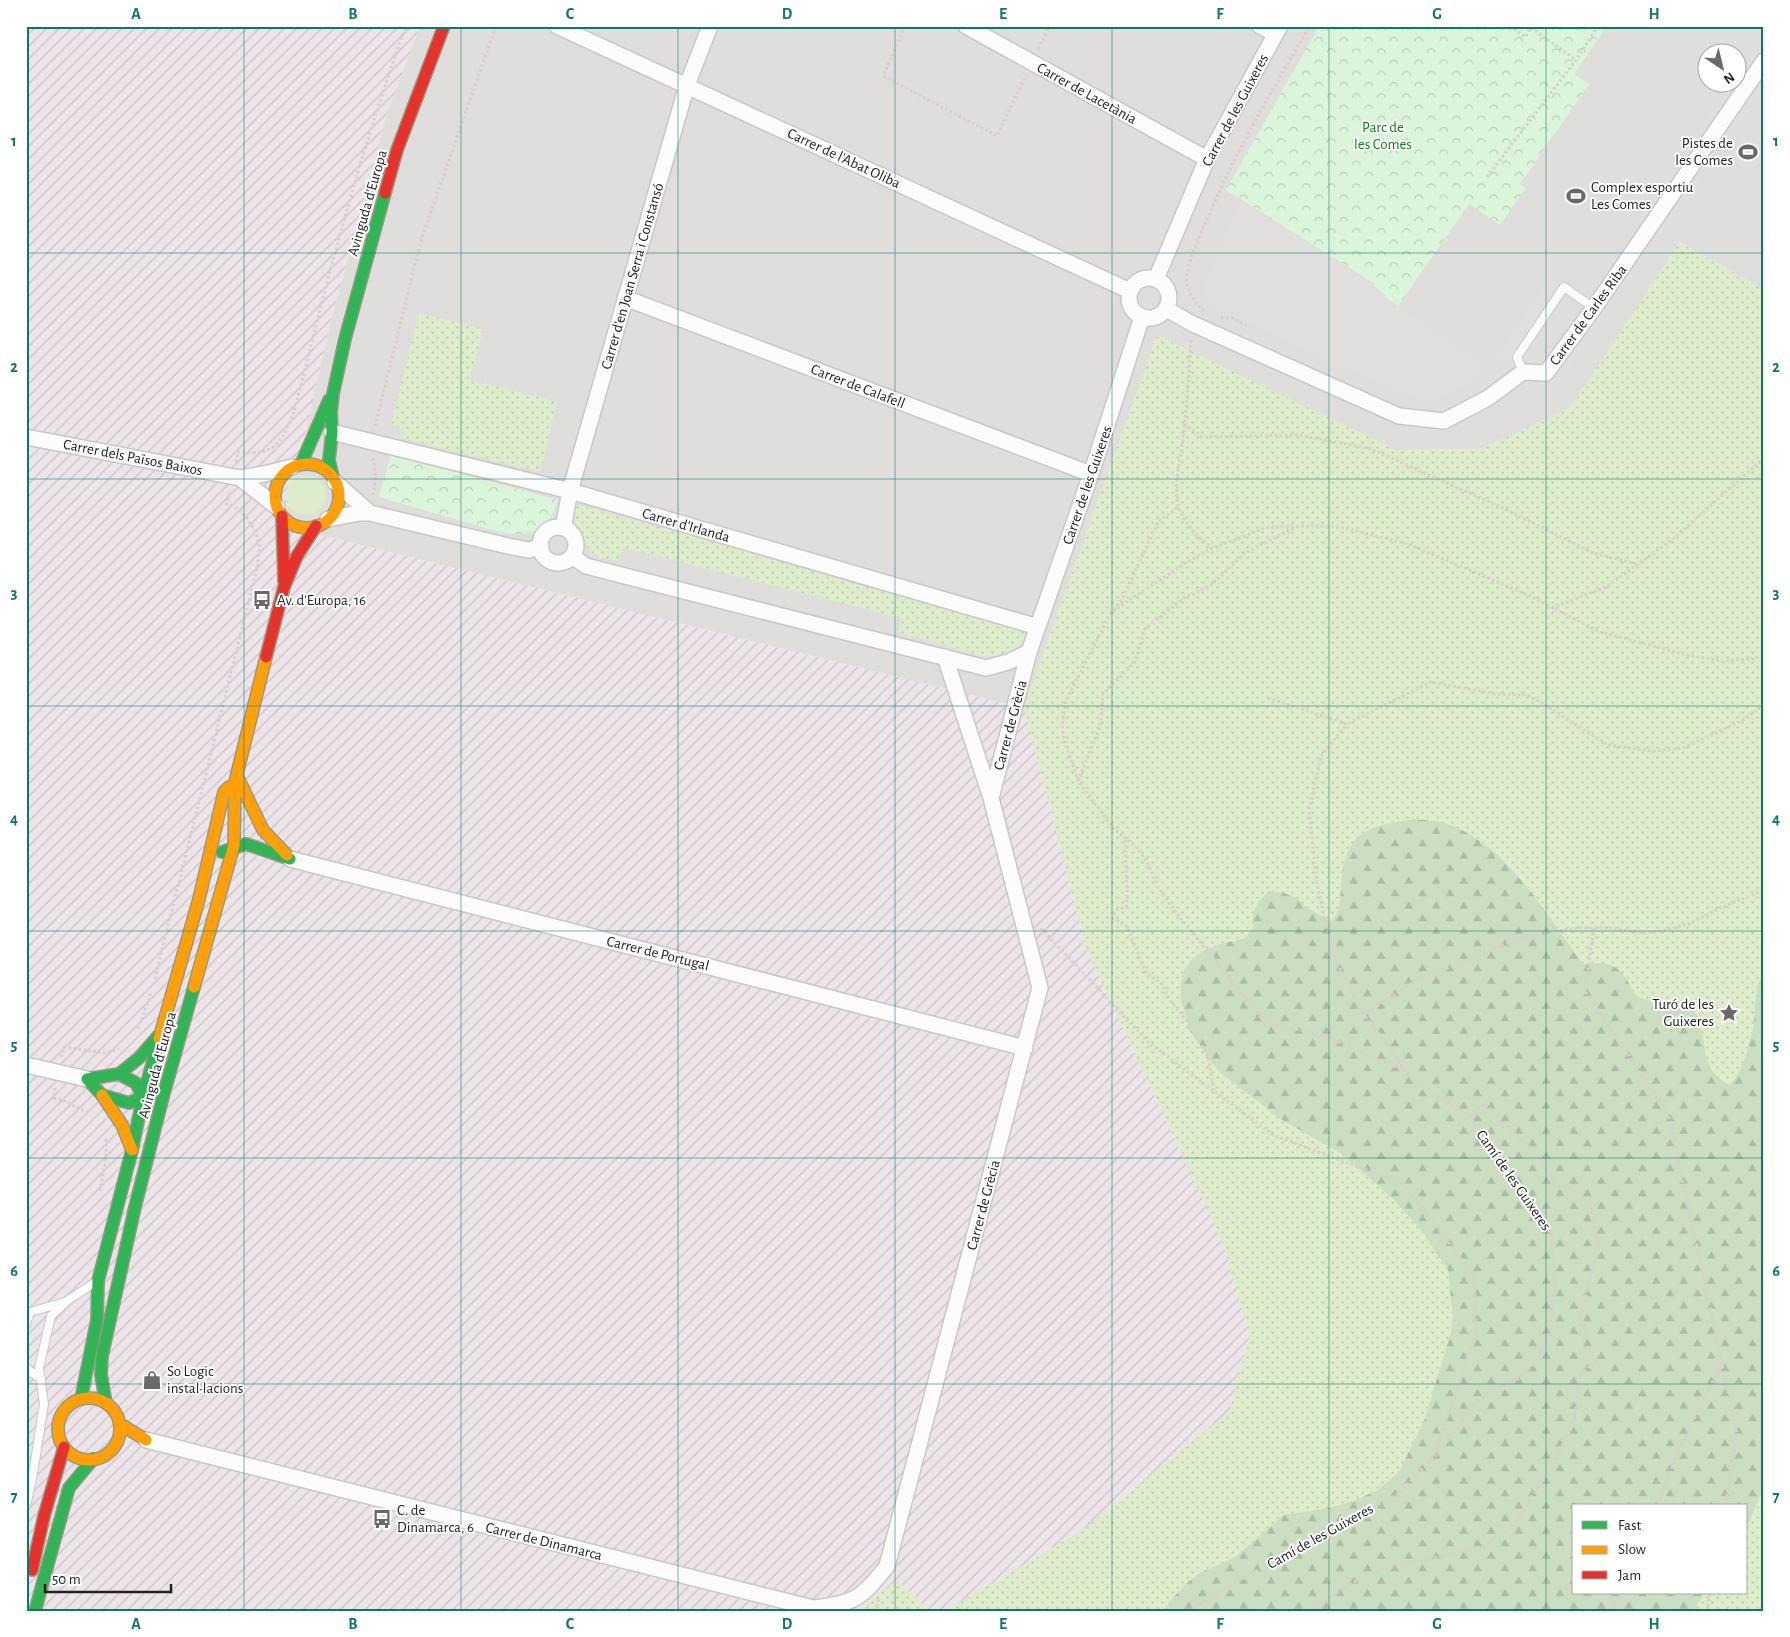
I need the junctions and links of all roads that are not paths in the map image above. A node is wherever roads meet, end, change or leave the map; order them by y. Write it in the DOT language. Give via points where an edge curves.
graph roads {
  1 [pos="444,26"];
  2 [pos="557,26"];
  3 [pos="710,26"];
  4 [pos="966,26"];
  5 [pos="1260,26"];
  6 [pos="1278,30"];
  7 [pos="1764,60"];
  8 [pos="687,85"];
  9 [pos="1207,160"];
  10 [pos="1156,279"];
  11 [pos="1130,291"];
  12 [pos="625,298"];
  13 [pos="1594,308"];
  14 [pos="1166,309"];
  15 [pos="1142,317"];
  16 [pos="1523,372"];
  17 [pos="333,394"];
  18 [pos="332,432"];
  19 [pos="26,437"];
  20 [pos="296,466"];
  21 [pos="1091,474"];
  22 [pos="237,477"];
  23 [pos="334,479"];
  24 [pos="570,491"];
  25 [pos="279,512"];
  26 [pos="370,513"];
  27 [pos="322,523"];
  28 [pos="563,528"];
  29 [pos="540,547"];
  30 [pos="572,556"];
  31 [pos="284,587"];
  32 [pos="1038,628"];
  33 [pos="1029,652"];
  34 [pos="945,658"];
  35 [pos="236,778"];
  36 [pos="991,798"];
  37 [pos="233,849"];
  38 [pos="290,859"];
  39 [pos="186,943"];
  40 [pos="188,1007"];
  41 [pos="161,1032"];
  42 [pos="1025,1048"];
  43 [pos="26,1065"];
  44 [pos="119,1074"];
  45 [pos="87,1079"];
  46 [pos="102,1095"];
  47 [pos="143,1097"];
  48 [pos="132,1150"];
  49 [pos="135,1206"];
  50 [pos="98,1281"];
  51 [pos="66,1301"];
  52 [pos="26,1324"];
  53 [pos="26,1368"];
  54 [pos="41,1379"];
  55 [pos="81,1399"];
  56 [pos="106,1403"];
  57 [pos="120,1424"];
  58 [pos="146,1440"];
  59 [pos="116,1443"];
  60 [pos="64,1447"];
  61 [pos="93,1459"];
  62 [pos="26,1506"];
  63 [pos="30,1579"];
  64 [pos="856,1598"];
  65 [pos="35,1611"];
  1 -- 17 [label="street, Avinguda d'Europa" via="397,150"];
  2 -- 8 [label="street, Carrer de l'Abat Oliba"];
  3 -- 8 [label="street, Carrer d'en Joan Serra i Constansó"];
  4 -- 9 [label="street, Carrer de Lacetània"];
  5 -- 6 [label="street"];
  6 -- 9 [label="street, Carrer de les Guixeres"];
  7 -- 13 [label="street, Carrer de Carles Riba"];
  8 -- 11 [label="street, Carrer de l'Abat Oliba"];
  8 -- 12 [label="street, Carrer d'en Joan Serra i Constansó"];
  9 -- 10 [label="street, Carrer de les Guixeres"];
  10 -- 11 [label="street" via="1142,279"];
  10 -- 14 [label="street" via="1168,290"];
  11 -- 15 [label="street" via="1130,306"];
  12 -- 21 [label="street, Carrer de Calafell"];
  12 -- 24 [label="street, Carrer d'en Joan Serra i Constansó"];
  13 -- 16 [label="street, Carrer de Carles Riba" via="1546,373"];
  13 -- 16 [label="lane" via="1564,288 1517,357"];
  14 -- 15 [label="street" via="1154,318"];
  14 -- 16 [label="street" via="1399,416 1444,420 1488,398"];
  15 -- 21 [label="street, Carrer de les Guixeres"];
  17 -- 18 [label="street, Avinguda d'Europa"];
  17 -- 20 [label="street, Avinguda d'Europa"];
  18 -- 23 [label="street, Avinguda d'Europa" via="329,460"];
  18 -- 24 [label="street, Carrer d'Irlanda"];
  19 -- 22 [label="street, Carrer dels Països Baixos"];
  20 -- 22 [label="street, Carrer dels Països Baixos"];
  20 -- 23 [label="street" via="319,466"];
  20 -- 25 [label="street" via="283,474 277,484 275,496"];
  21 -- 32 [label="street, Carrer de les Guixeres"];
  22 -- 25 [label="street, Carrer dels Països Baixos"];
  23 -- 26 [label="street"];
  23 -- 27 [label="street" via="338,502 334,512"];
  24 -- 28 [label="street, Carrer d'en Joan Serra i Constansó"];
  24 -- 32 [label="street, Carrer d'Irlanda"];
  25 -- 27 [label="street" via="298,526 307,528"];
  25 -- 31 [label="street, Avinguda d'Europa"];
  26 -- 27 [label="street"];
  26 -- 29 [label="street" via="508,546 529,550"];
  27 -- 31 [label="street, Avinguda d'Europa" via="297,556"];
  28 -- 29 [label="street" via="548,530"];
  28 -- 30 [label="street" via="575,539 576,549"];
  29 -- 30 [label="street" via="546,558 556,562 564,562"];
  30 -- 34 [label="street" via="586,566"];
  31 -- 35 [label="street, Avinguda d'Europa"];
  32 -- 33 [label="street, Carrer de les Guixeres"];
  33 -- 34 [label="street" via="986,668"];
  33 -- 36 [label="street, Carrer de Grècia"];
  34 -- 36 [label="street, Carrer de Grècia"];
  35 -- 37 [label="street, Avinguda d'Europa"];
  35 -- 38 [label="street" via="263,830"];
  35 -- 39 [label="street, Avinguda d'Europa" via="224,792"];
  36 -- 42 [label="street, Carrer de Grècia" via="1040,988"];
  37 -- 38 [label="street" via="246,844"];
  37 -- 39 [label="street" via="222,852 201,923"];
  37 -- 40 [label="street, Avinguda d'Europa"];
  38 -- 42 [label="street, Carrer de Portugal"];
  39 -- 41 [label="street, Avinguda d'Europa"];
  40 -- 47 [label="street" via="174,1022 155,1091"];
  40 -- 49 [label="street, Avinguda d'Europa"];
  41 -- 44 [label="street" via="139,1058"];
  41 -- 47 [label="street, Avinguda d'Europa"];
  42 -- 64 [label="street, Carrer de Grècia" via="887,1566 871,1587"];
  43 -- 45 [label="street"];
  44 -- 45 [label="street"];
  44 -- 47 [label="street" via="136,1083"];
  45 -- 46 [label="street"];
  46 -- 47 [label="street" via="129,1103"];
  46 -- 48 [label="street" via="122,1125"];
  47 -- 48 [label="street, Avinguda d'Europa"];
  47 -- 49 [label="street" via="150,1111 128,1197"];
  48 -- 50 [label="street, Avinguda d'Europa"];
  49 -- 56 [label="street, Avinguda d'Europa" via="102,1356 101,1375"];
  50 -- 51 [label="lane"];
  50 -- 55 [label="street, Avinguda d'Europa" via="93,1342"];
  51 -- 52 [label="lane" via="30,1312"];
  51 -- 54 [label="lane" via="51,1316 39,1368"];
  53 -- 54 [label="lane"];
  54 -- 62 [label="lane" via="44,1404"];
  55 -- 56 [label="street"];
  55 -- 60 [label="street" via="68,1406 60,1419 59,1433"];
  56 -- 57 [label="street"];
  57 -- 58 [label="street"];
  57 -- 59 [label="street"];
  58 -- 59 [label="street"];
  58 -- 64 [label="street, Carrer de Dinamarca" via="813,1608 839,1605"];
  59 -- 61 [label="street" via="106,1454"];
  60 -- 61 [label="street" via="77,1457"];
  60 -- 63 [label="street"];
  61 -- 65 [label="street" via="69,1488"];
}
